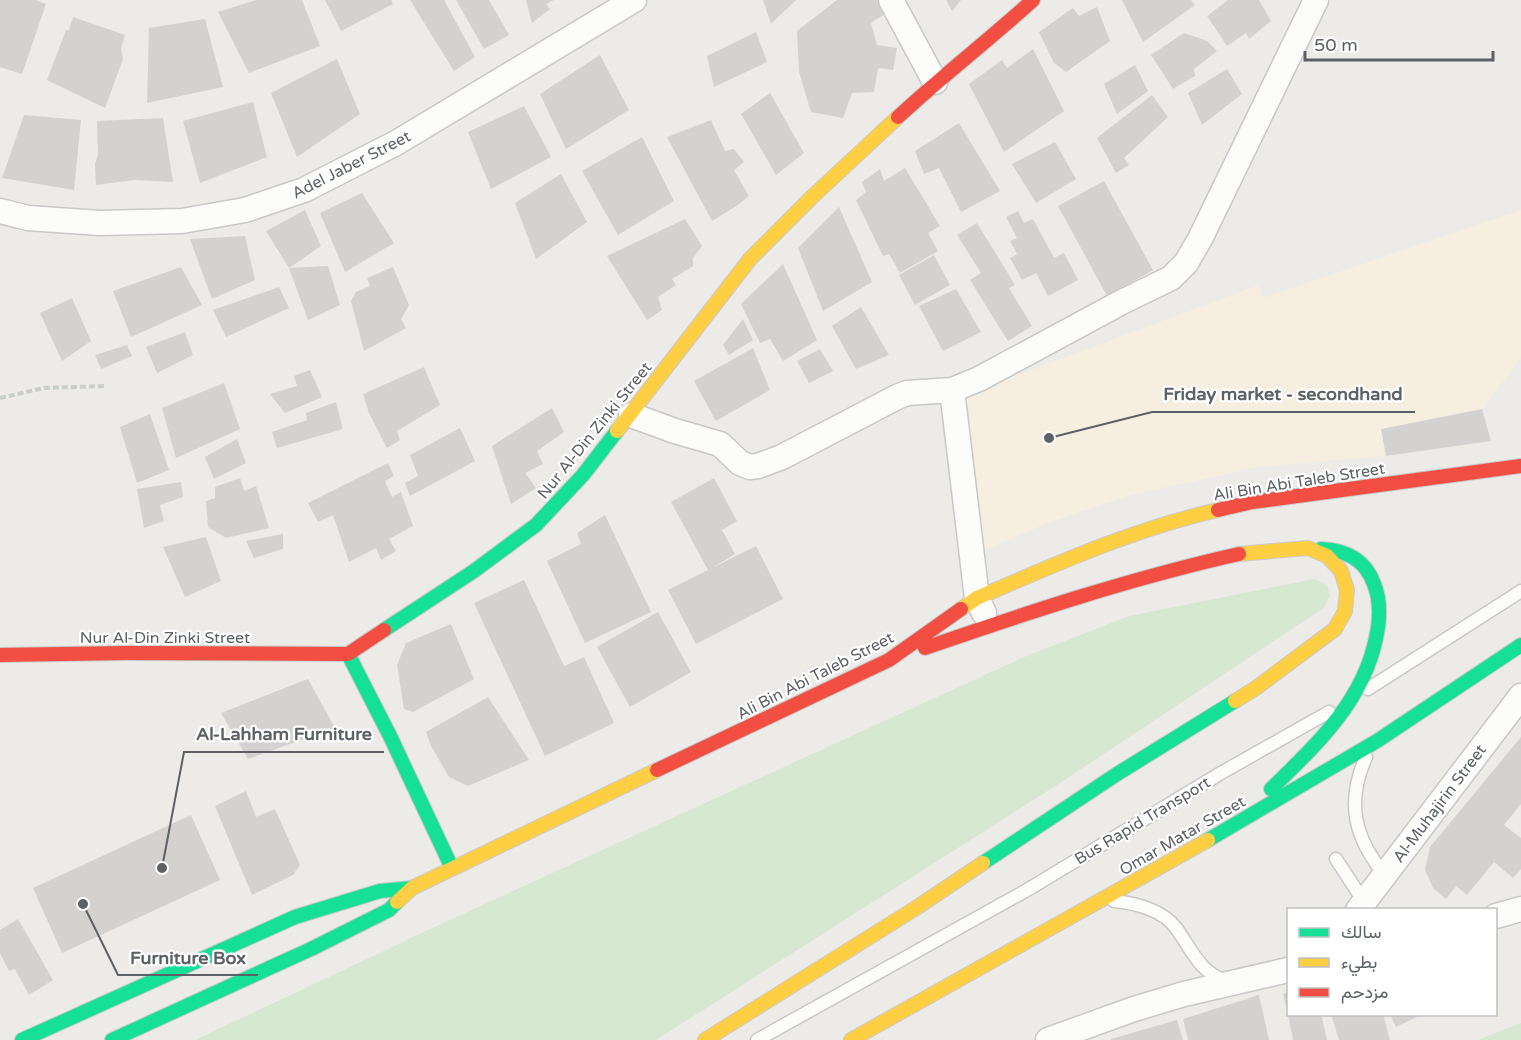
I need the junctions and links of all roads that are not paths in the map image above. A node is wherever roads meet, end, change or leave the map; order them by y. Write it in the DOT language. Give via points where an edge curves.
graph roads {
  1 [pos="634,0"];
  2 [pos="891,0"];
  3 [pos="1033,0"];
  4 [pos="1316,0"];
  5 [pos="935,82"];
  6 [pos="0,211"];
  7 [pos="952,390"];
  8 [pos="631,415"];
  9 [pos="1521,466"];
  10 [pos="1308,548"];
  11 [pos="1521,591"];
  12 [pos="978,598"];
  13 [pos="989,626"];
  14 [pos="1521,645"];
  15 [pos="348,654"];
  16 [pos="0,655"];
  17 [pos="889,660"];
  18 [pos="1521,696"];
  19 [pos="1352,699"];
  20 [pos="1377,741"];
  21 [pos="1231,827"];
  22 [pos="1336,860"];
  23 [pos="452,868"];
  24 [pos="1384,874"];
  25 [pos="412,888"];
  26 [pos="1098,902"];
  27 [pos="1361,906"];
  28 [pos="1521,909"];
  29 [pos="1497,916"];
  30 [pos="1287,970"];
  31 [pos="1234,983"];
  32 [pos="22,1040"];
  33 [pos="112,1040"];
  34 [pos="705,1040"];
  35 [pos="757,1040"];
  36 [pos="851,1040"];
  37 [pos="1048,1040"];
  1 -- 6 [label="street, Adel Jaber Street" via="396,143 294,193 244,210 182,222 90,222 28,218"];
  2 -- 5 [label="street"];
  3 -- 5 [label="main road, Nur Al-Din Zinki Street"];
  4 -- 7 [label="street" via="1186,263 1171,278"];
  5 -- 8 [label="main road, Nur Al-Din Zinki Street" via="750,259"];
  7 -- 8 [label="street" via="907,393 758,466 740,463 720,444"];
  7 -- 12 [label="street"];
  8 -- 15 [label="main road, Nur Al-Din Zinki Street" via="583,476 536,525"];
  9 -- 12 [label="main road, Ali Bin Abi Taleb Street" via="1251,502 1190,516 1101,544"];
  10 -- 13 [label="main road" via="1239,554 1176,568"];
  10 -- 19 [label="main road" via="1358,558 1378,591 1378,626 1371,657"];
  10 -- 34 [label="main road" via="1326,556 1341,571 1347,590 1345,611 1335,629 1256,688"];
  11 -- 19 [label="lane, Bus Rapid Transport"];
  12 -- 13 [label="street"];
  12 -- 17 [label="main road, Ali Bin Abi Taleb Street"];
  13 -- 17 [label="main road"];
  14 -- 20 [label="main road, Omar Matar Street"];
  15 -- 16 [label="main road, Nur Al-Din Zinki Street"];
  15 -- 23 [label="main road"];
  17 -- 23 [label="main road, Ali Bin Abi Taleb Street"];
  18 -- 24 [label="street, Al-Muhajirin Street"];
  19 -- 21 [label="main road" via="1307,753"];
  19 -- 35 [label="lane, Bus Rapid Transport" via="1027,890"];
  20 -- 21 [label="main road, Omar Matar Street"];
  20 -- 24 [label="lane" via="1359,772 1354,806 1362,842"];
  21 -- 26 [label="main road, Omar Matar Street"];
  22 -- 27 [label="lane"];
  23 -- 25 [label="main road, Ali Bin Abi Taleb Street"];
  24 -- 27 [label="street, Al-Muhajirin Street"];
  25 -- 32 [label="main road, Ali Bin Abi Taleb Street" via="380,891 295,917"];
  25 -- 33 [label="main road, Ali Bin Abi Taleb Street" via="389,910"];
  26 -- 31 [label="lane" via="1132,903 1165,918 1175,926 1203,968"];
  26 -- 36 [label="main road, Omar Matar Street"];
  28 -- 29 [label="street"];
  30 -- 31 [label="street"];
  31 -- 37 [label="street" via="1134,1009"];
}
